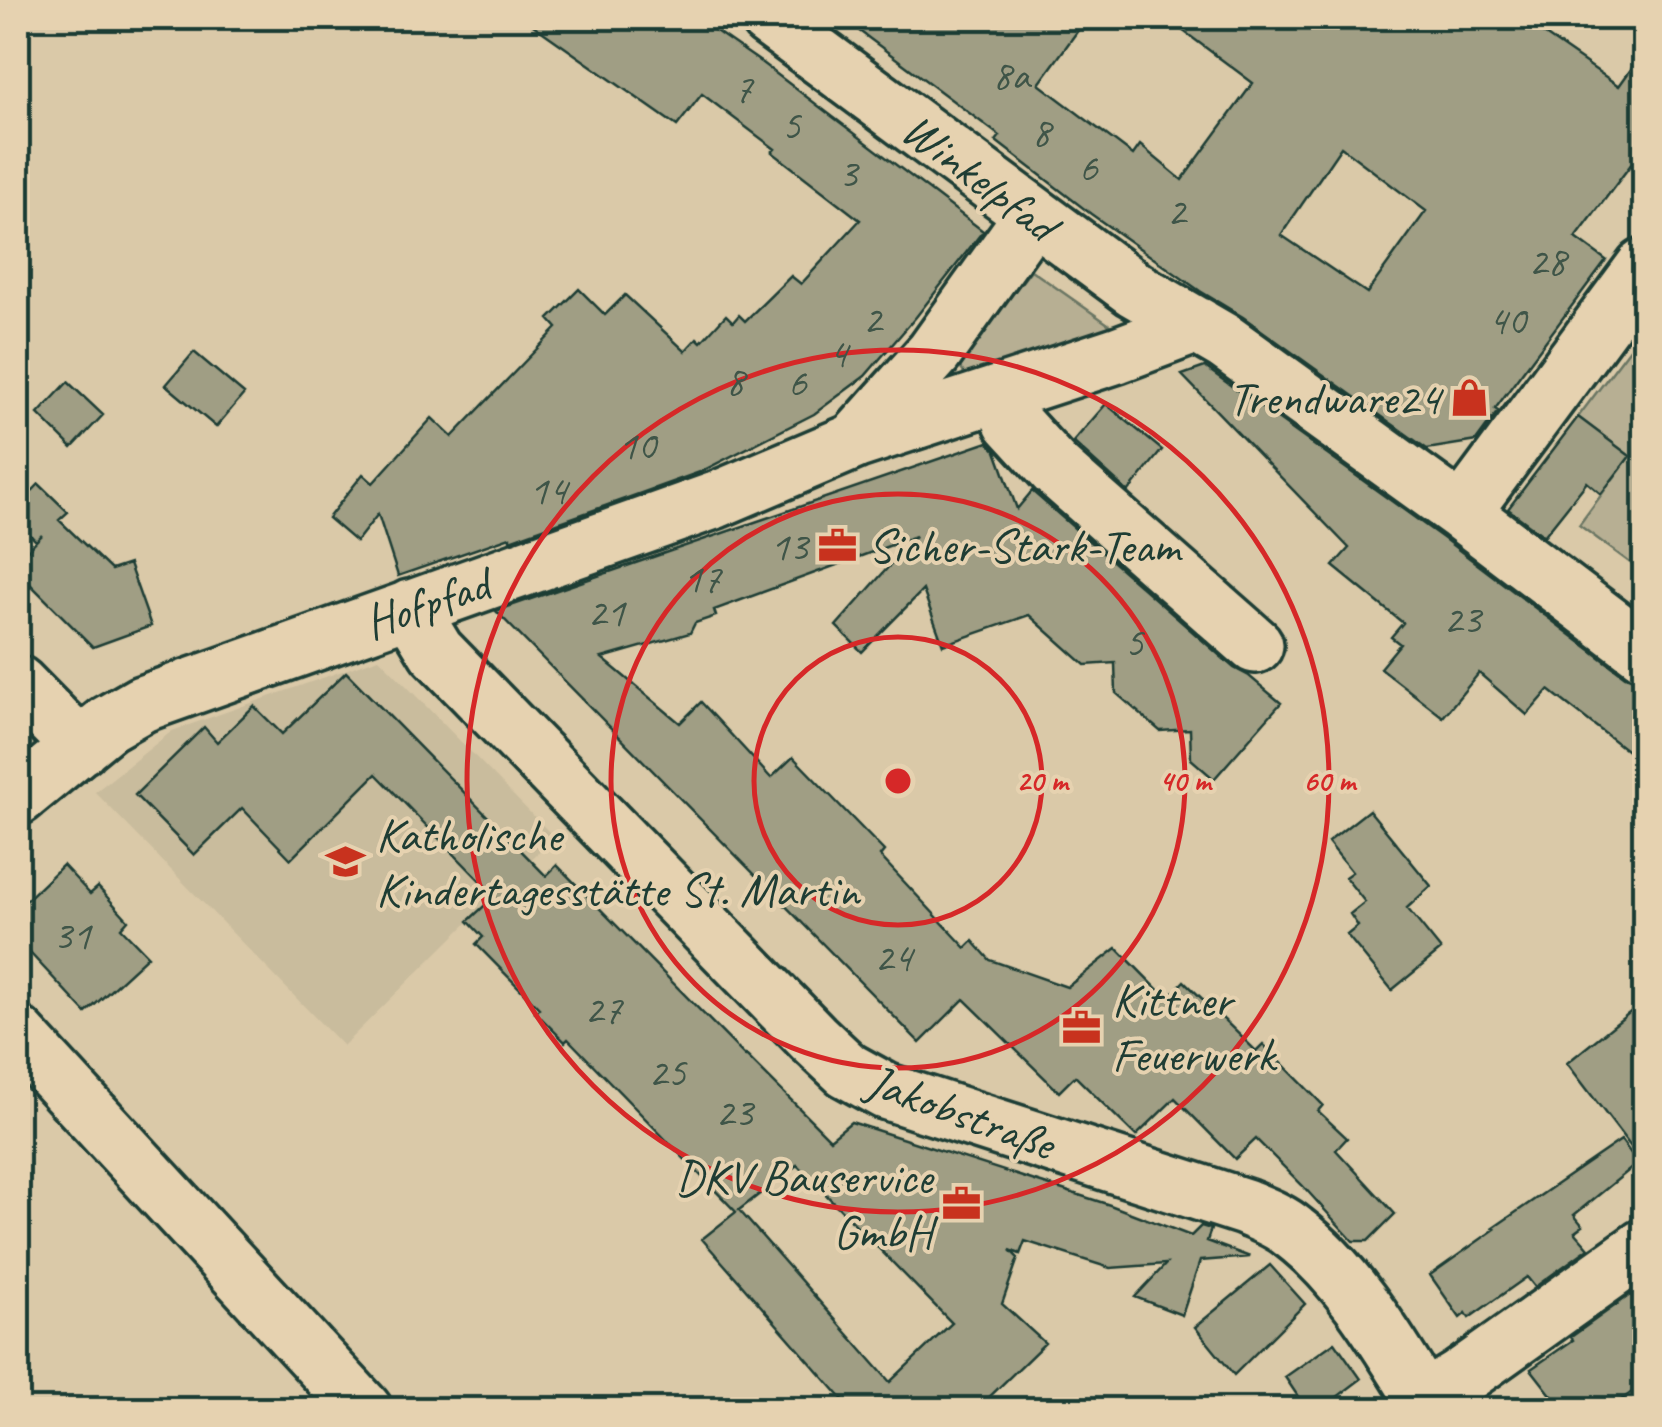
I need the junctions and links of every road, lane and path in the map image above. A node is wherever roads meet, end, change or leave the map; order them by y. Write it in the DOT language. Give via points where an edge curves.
graph roads {
  1 [pos="768,18"];
  2 [pos="1032,216"];
  3 [pos="1644,268"];
  4 [pos="1197,325"];
  5 [pos="1000,394"];
  6 [pos="854,441"];
  7 [pos="1462,512"];
  8 [pos="410,608"];
  9 [pos="1256,645"];
  10 [pos="1644,651"];
  11 [pos="18,684"];
  12 [pos="80,747"];
  13 [pos="18,797"];
  14 [pos="18,1036"];
  15 [pos="1644,1247"];
  16 [pos="1427,1405"];
  17 [pos="364,1410"];
  1 -- 2 [label="street, Winkelpfad"];
  2 -- 4 [label="street, Winkelpfad"];
  2 -- 6 [label="street, Hofpfad" via="934,353"];
  3 -- 7 [label="street"];
  4 -- 5 [label="street, Hofpfad"];
  4 -- 7 [label="street, Winkelpfad"];
  5 -- 6 [label="street, Hofpfad"];
  5 -- 9 [label="street" via="1012,422 1055,470"];
  6 -- 8 [label="street, Hofpfad" via="716,500"];
  7 -- 10 [label="street, Winkelpfad"];
  8 -- 12 [label="street, Hofpfad" via="152,700"];
  8 -- 16 [label="street, Jakobstraße" via="436,651 848,1070 885,1090 1273,1219 1310,1247 1358,1300"];
  11 -- 12 [label="street"];
  12 -- 13 [label="street, Hofpfad"];
  14 -- 17 [label="street"];
  15 -- 16 [label="street"];
}
